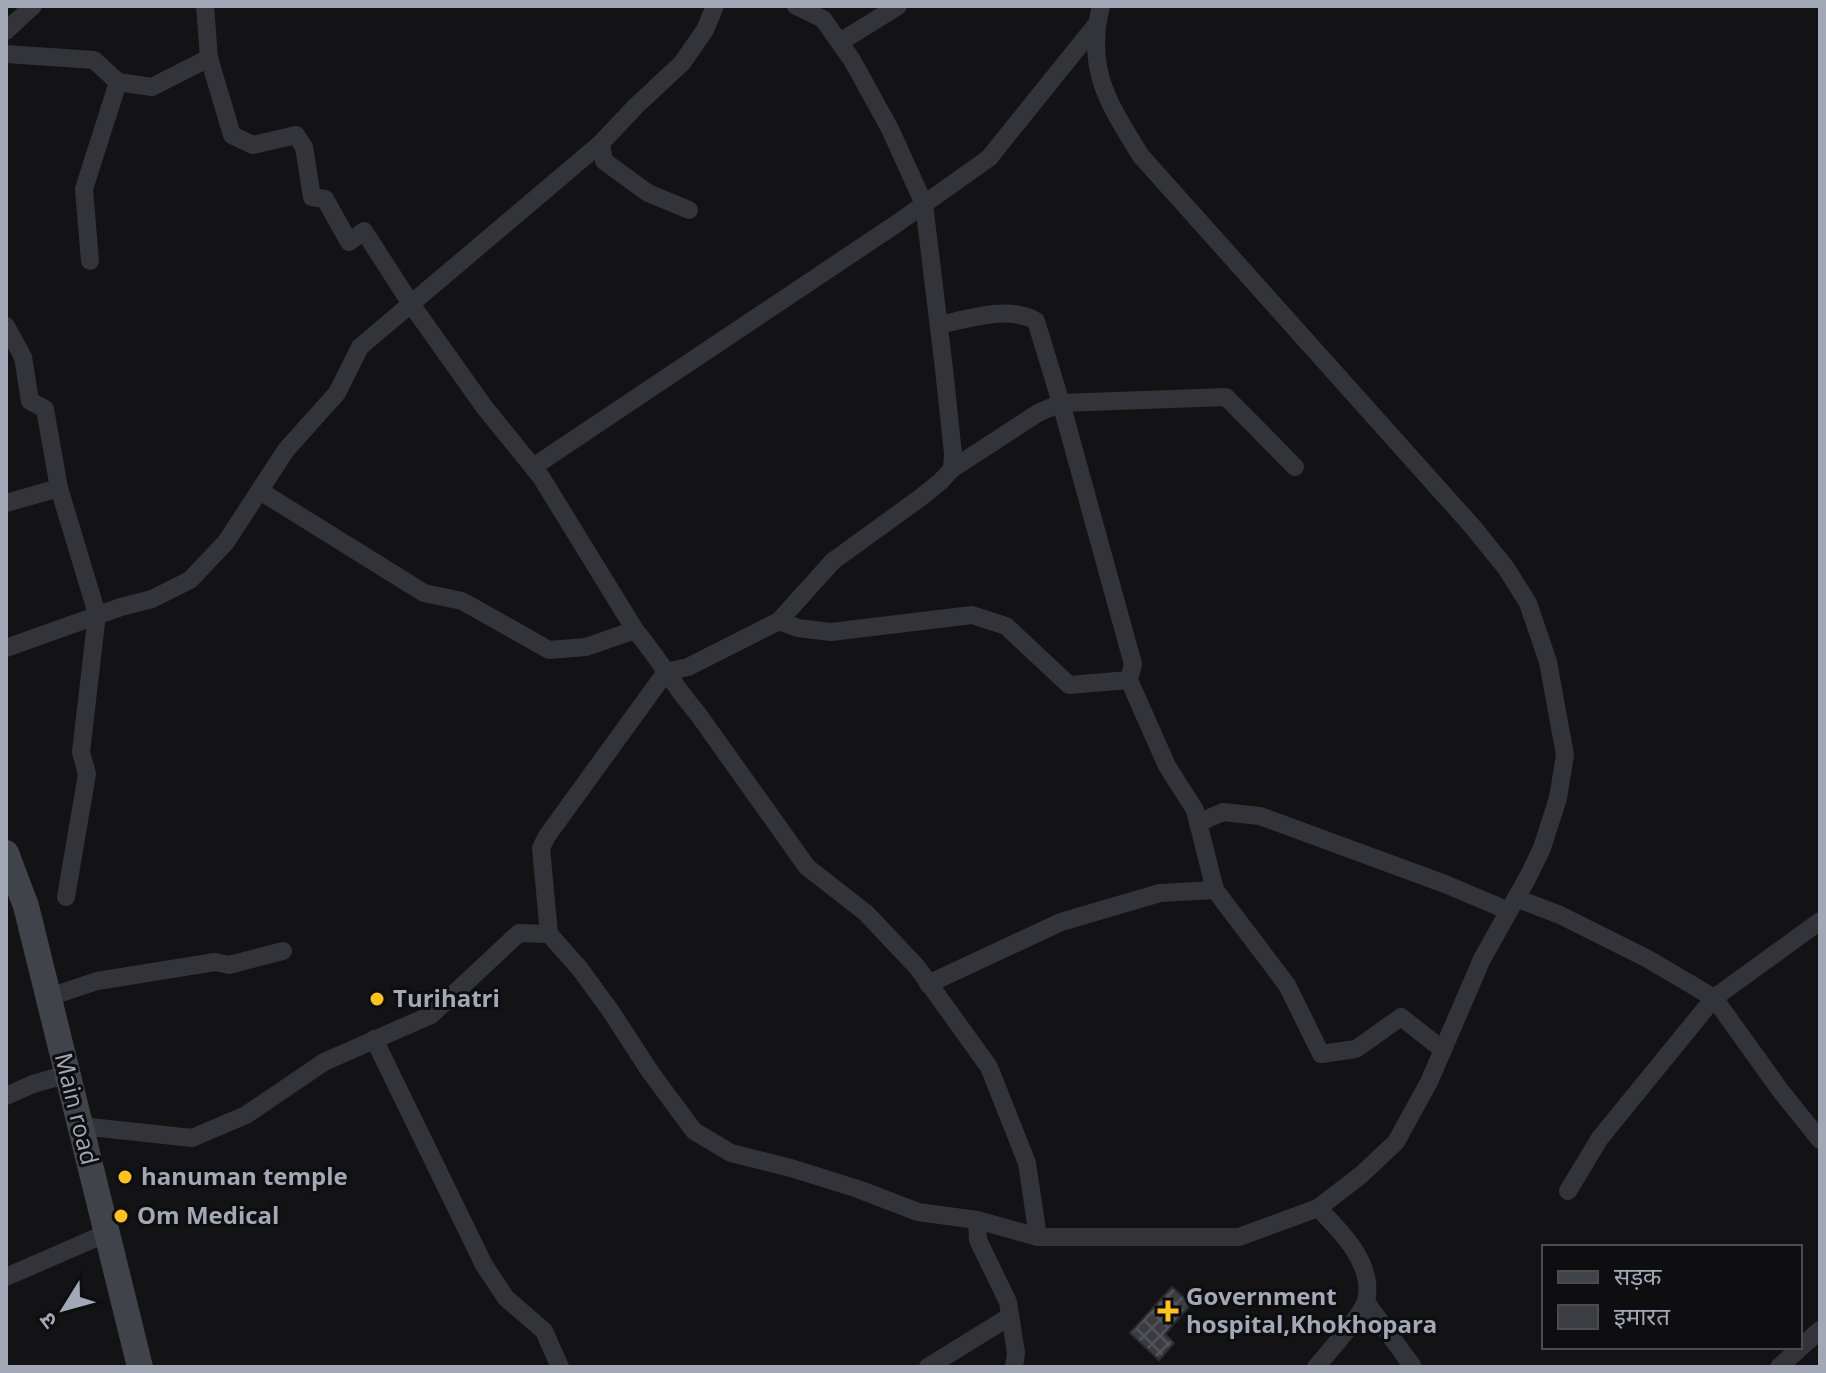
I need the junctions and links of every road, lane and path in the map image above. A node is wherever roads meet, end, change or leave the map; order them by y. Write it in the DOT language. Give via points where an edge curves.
graph roads {
  1 [pos="33,6"];
  2 [pos="205,6"];
  3 [pos="715,6"];
  4 [pos="796,6"];
  5 [pos="898,6"];
  6 [pos="1101,6"];
  7 [pos="1096,25"];
  8 [pos="6,31"];
  9 [pos="840,42"];
  10 [pos="6,54"];
  11 [pos="209,58"];
  12 [pos="118,82"];
  13 [pos="601,143"];
  14 [pos="924,204"];
  15 [pos="689,210"];
  16 [pos="90,261"];
  17 [pos="411,304"];
  18 [pos="939,325"];
  19 [pos="6,326"];
  20 [pos="1061,403"];
  21 [pos="533,467"];
  22 [pos="1295,467"];
  23 [pos="952,469"];
  24 [pos="59,488"];
  25 [pos="260,491"];
  26 [pos="6,503"];
  27 [pos="97,614"];
  28 [pos="779,621"];
  29 [pos="635,630"];
  30 [pos="6,648"];
  31 [pos="666,672"];
  32 [pos="1129,680"];
  33 [pos="1198,823"];
  34 [pos="6,853"];
  35 [pos="1215,890"];
  36 [pos="66,897"];
  37 [pos="1512,905"];
  38 [pos="1820,921"];
  39 [pos="549,934"];
  40 [pos="283,951"];
  41 [pos="928,984"];
  42 [pos="49,997"];
  43 [pos="1714,998"];
  44 [pos="374,1039"];
  45 [pos="1443,1050"];
  46 [pos="68,1074"];
  47 [pos="6,1096"];
  48 [pos="81,1126"];
  49 [pos="1820,1140"];
  50 [pos="1568,1191"];
  51 [pos="1318,1208"];
  52 [pos="977,1220"];
  53 [pos="107,1233"];
  54 [pos="1038,1237"];
  55 [pos="6,1277"];
  56 [pos="1366,1302"];
  57 [pos="1009,1317"];
  58 [pos="1820,1330"];
  59 [pos="1802,1346"];
  60 [pos="1799,1349"];
  61 [pos="140,1367"];
  62 [pos="560,1367"];
  63 [pos="928,1367"];
  64 [pos="1014,1367"];
  65 [pos="1316,1367"];
  66 [pos="1413,1367"];
  67 [pos="1779,1367"];
  1 -- 8 [label="street"];
  2 -- 11 [label="street"];
  3 -- 13 [label="street" via="682,63"];
  4 -- 9 [label="street" via="823,19"];
  5 -- 9 [label="street"];
  6 -- 7 [label="street"];
  7 -- 14 [label="street" via="989,158"];
  7 -- 37 [label="street" via="1096,65 1111,107 1141,156 1472,526 1528,603 1548,662 1565,755 1551,824"];
  9 -- 14 [label="street" via="890,129"];
  10 -- 12 [label="street" via="94,60"];
  11 -- 12 [label="street" via="152,87"];
  11 -- 17 [label="street" via="232,135 253,145 296,135 304,147 312,197 325,199 349,242 364,231"];
  12 -- 16 [label="street" via="84,189"];
  13 -- 15 [label="street" via="604,161 648,193"];
  13 -- 17 [label="street"];
  14 -- 18 [label="street"];
  14 -- 21 [label="street"];
  17 -- 21 [label="street"];
  17 -- 25 [label="street" via="360,347 337,393 286,450"];
  18 -- 20 [label="street" via="1008,312 1036,321"];
  18 -- 23 [label="street"];
  19 -- 24 [label="street" via="23,357 30,401 45,409"];
  20 -- 22 [label="street" via="1226,397"];
  20 -- 23 [label="street"];
  20 -- 32 [label="street" via="1133,664"];
  21 -- 29 [label="street"];
  23 -- 28 [label="street" via="833,561"];
  24 -- 26 [label="street"];
  24 -- 27 [label="street"];
  25 -- 27 [label="street" via="226,542 190,580 152,599"];
  25 -- 29 [label="street" via="424,593 462,601 549,650 586,647"];
  27 -- 30 [label="street"];
  27 -- 36 [label="street" via="81,752 87,774"];
  28 -- 31 [label="street" via="688,667"];
  28 -- 32 [label="street" via="831,632 972,615 1006,626 1069,685"];
  29 -- 31 [label="street"];
  31 -- 39 [label="street" via="541,848"];
  31 -- 41 [label="street" via="807,867 866,913"];
  32 -- 33 [label="street"];
  33 -- 35 [label="street"];
  33 -- 37 [label="street" via="1223,812 1260,816"];
  34 -- 42 [label="street, Main road"];
  35 -- 41 [label="street" via="1160,893 1061,922"];
  35 -- 45 [label="street" via="1287,985 1321,1054 1356,1049 1401,1017"];
  37 -- 43 [label="street" via="1560,915"];
  37 -- 45 [label="street"];
  38 -- 43 [label="street"];
  39 -- 44 [label="street" via="519,933 431,1015"];
  39 -- 52 [label="street" via="610,1010 694,1131 731,1153 918,1212"];
  40 -- 42 [label="street" via="229,965 215,962 97,981"];
  41 -- 54 [label="street" via="989,1067 1027,1163"];
  42 -- 46 [label="street, Main road"];
  43 -- 49 [label="street"];
  43 -- 50 [label="street" via="1600,1138"];
  44 -- 48 [label="street" via="324,1062 246,1115 192,1138"];
  44 -- 62 [label="street" via="484,1265 506,1298 544,1331"];
  45 -- 51 [label="street" via="1396,1142"];
  46 -- 47 [label="street"];
  46 -- 48 [label="street, Main road"];
  48 -- 53 [label="street, Main road"];
  51 -- 54 [label="street" via="1239,1237"];
  51 -- 56 [label="street" via="1361,1261"];
  52 -- 54 [label="street"];
  52 -- 57 [label="street" via="978,1240 1008,1302"];
  53 -- 55 [label="street"];
  53 -- 61 [label="street, Main road"];
  56 -- 65 [label="street"];
  56 -- 66 [label="street"];
  57 -- 63 [label="street"];
  57 -- 64 [label="street"];
  58 -- 59 [label="street"];
  60 -- 67 [label="street"];
}
